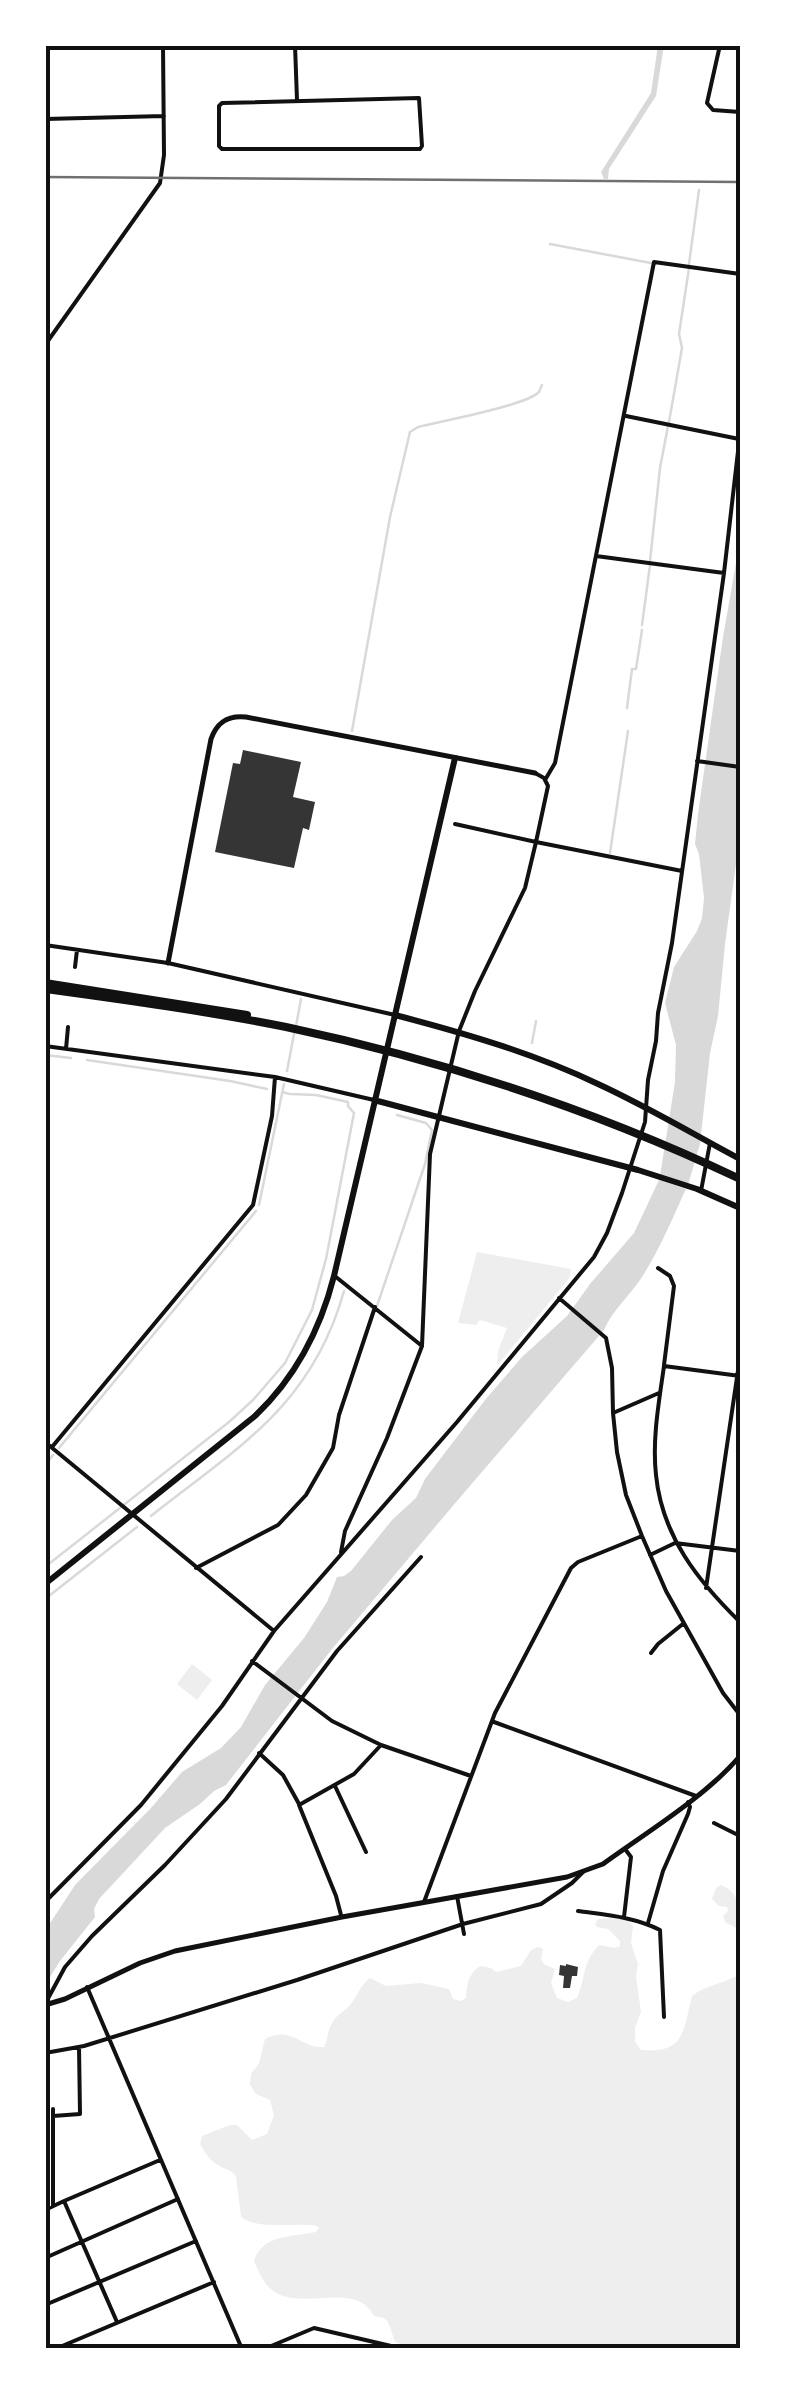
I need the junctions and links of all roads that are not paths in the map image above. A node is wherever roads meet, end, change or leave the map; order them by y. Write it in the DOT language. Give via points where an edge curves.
graph roads {
  1 [pos="163,45"];
  2 [pos="295,45"];
  3 [pos="722,45"];
  4 [pos="740,49"];
  5 [pos="297,100"];
  6 [pos="740,112"];
  7 [pos="164,116"];
  8 [pos="45,119"];
  9 [pos="740,274"];
  10 [pos="45,345"];
  11 [pos="624,416"];
  12 [pos="740,436"];
  13 [pos="596,556"];
  14 [pos="724,573"];
  15 [pos="455,758"];
  16 [pos="698,761"];
  17 [pos="740,767"];
  18 [pos="535,773"];
  19 [pos="545,780"];
  20 [pos="455,824"];
  21 [pos="536,842"];
  22 [pos="682,871"];
  23 [pos="45,945"];
  24 [pos="77,950"];
  25 [pos="168,963"];
  26 [pos="75,967"];
  27 [pos="45,986"];
  28 [pos="395,1015"];
  29 [pos="68,1027"];
  30 [pos="459,1031"];
  31 [pos="45,1046"];
  32 [pos="66,1049"];
  33 [pos="275,1077"];
  34 [pos="374,1100"];
  35 [pos="648,1110"];
  36 [pos="438,1117"];
  37 [pos="709,1142"];
  38 [pos="740,1158"];
  39 [pos="635,1170"];
  40 [pos="740,1176"];
  41 [pos="699,1190"];
  42 [pos="740,1208"];
  43 [pos="658,1268"];
  44 [pos="334,1276"];
  45 [pos="560,1298"];
  46 [pos="374,1306"];
  47 [pos="422,1346"];
  48 [pos="740,1357"];
  49 [pos="664,1366"];
  50 [pos="739,1376"];
  51 [pos="660,1392"];
  52 [pos="613,1413"];
  53 [pos="45,1442"];
  54 [pos="52,1447"];
  55 [pos="132,1515"];
  56 [pos="642,1536"];
  57 [pos="675,1543"];
  58 [pos="714,1547"];
  59 [pos="740,1551"];
  60 [pos="650,1555"];
  61 [pos="340,1556"];
  62 [pos="421,1557"];
  63 [pos="196,1568"];
  64 [pos="45,1584"];
  65 [pos="706,1588"];
  66 [pos="684,1622"];
  67 [pos="740,1622"];
  68 [pos="274,1631"];
  69 [pos="651,1653"];
  70 [pos="254,1663"];
  71 [pos="300,1698"];
  72 [pos="740,1715"];
  73 [pos="493,1722"];
  74 [pos="380,1746"];
  75 [pos="260,1753"];
  76 [pos="740,1756"];
  77 [pos="734,1763"];
  78 [pos="740,1768"];
  79 [pos="472,1776"];
  80 [pos="335,1786"];
  81 [pos="696,1796"];
  82 [pos="688,1802"];
  83 [pos="299,1804"];
  84 [pos="714,1823"];
  85 [pos="740,1836"];
  86 [pos="625,1848"];
  87 [pos="366,1852"];
  88 [pos="584,1872"];
  89 [pos="458,1896"];
  90 [pos="45,1902"];
  91 [pos="424,1902"];
  92 [pos="578,1911"];
  93 [pos="342,1917"];
  94 [pos="624,1917"];
  95 [pos="648,1923"];
  96 [pos="463,1924"];
  97 [pos="464,1934"];
  98 [pos="87,1987"];
  99 [pos="45,2004"];
  100 [pos="664,2016"];
  101 [pos="108,2039"];
  102 [pos="79,2047"];
  103 [pos="45,2053"];
  104 [pos="160,2160"];
  105 [pos="178,2199"];
  106 [pos="64,2202"];
  107 [pos="54,2206"];
  108 [pos="45,2210"];
  109 [pos="196,2241"];
  110 [pos="82,2242"];
  111 [pos="45,2258"];
  112 [pos="99,2280"];
  113 [pos="214,2282"];
  114 [pos="45,2305"];
  115 [pos="118,2322"];
  116 [pos="391,2346"];
  117 [pos="55,2349"];
  118 [pos="242,2349"];
  119 [pos="264,2349"];
  1 -- 7 [label="street"];
  2 -- 5 [label="street"];
  3 -- 4 [label="street"];
  3 -- 6 [label="street" via="707,103 713,110"];
  5 -- 5 [label="street" via="419,98 422,146 218,146 222,103"];
  7 -- 8 [label="street"];
  7 -- 10 [label="street" via="160,183"];
  9 -- 11 [label="street" via="654,262"];
  11 -- 12 [label="street"];
  11 -- 13 [label="street"];
  12 -- 14 [label="street"];
  13 -- 14 [label="street"];
  13 -- 19 [label="street" via="556,763"];
  14 -- 16 [label="street"];
  15 -- 18 [label="street"];
  15 -- 25 [label="street" via="246,716 223,720 211,739"];
  15 -- 28 [label="main road"];
  16 -- 17 [label="street"];
  16 -- 22 [label="street"];
  18 -- 19 [label="street"];
  19 -- 21 [label="street"];
  20 -- 21 [label="street"];
  21 -- 22 [label="street"];
  21 -- 30 [label="street" via="526,888"];
  22 -- 35 [label="street"];
  23 -- 24 [label="street"];
  24 -- 25 [label="street"];
  24 -- 26 [label="street"];
  25 -- 28 [label="street"];
  27 -- 40 [label="highway" via="193,1005 377,1043 537,1091"];
  28 -- 30 [label="main road"];
  28 -- 34 [label="main road"];
  29 -- 32 [label="street"];
  30 -- 35 [label="main road"];
  30 -- 36 [label="street"];
  31 -- 32 [label="street"];
  32 -- 33 [label="street"];
  33 -- 34 [label="street"];
  33 -- 54 [label="street" via="253,1204"];
  34 -- 36 [label="main road"];
  34 -- 44 [label="main road"];
  35 -- 37 [label="main road"];
  35 -- 39 [label="street"];
  36 -- 39 [label="main road"];
  36 -- 47 [label="street" via="429,1164"];
  37 -- 38 [label="main road"];
  37 -- 41 [label="street"];
  39 -- 41 [label="main road"];
  39 -- 45 [label="street" via="600,1246"];
  41 -- 42 [label="main road"];
  43 -- 49 [label="street" via="674,1286"];
  44 -- 46 [label="street"];
  44 -- 55 [label="main road" via="310,1344 282,1388"];
  45 -- 52 [label="street" via="606,1338"];
  45 -- 61 [label="street"];
  46 -- 47 [label="street"];
  46 -- 63 [label="street" via="333,1448 306,1496 278,1525"];
  47 -- 61 [label="street"];
  48 -- 50 [label="street"];
  49 -- 50 [label="street"];
  49 -- 51 [label="street"];
  50 -- 58 [label="street"];
  51 -- 52 [label="street"];
  51 -- 57 [label="street" via="656,1475"];
  52 -- 56 [label="street" via="626,1495"];
  53 -- 54 [label="street"];
  54 -- 55 [label="street"];
  55 -- 63 [label="street"];
  55 -- 64 [label="main road"];
  56 -- 60 [label="street"];
  56 -- 73 [label="street" via="571,1568"];
  57 -- 58 [label="street"];
  57 -- 60 [label="street"];
  57 -- 65 [label="street"];
  58 -- 59 [label="street"];
  58 -- 65 [label="street"];
  60 -- 66 [label="street"];
  61 -- 68 [label="street"];
  62 -- 71 [label="street"];
  63 -- 68 [label="street"];
  65 -- 67 [label="street"];
  66 -- 69 [label="street"];
  66 -- 72 [label="street"];
  68 -- 70 [label="street"];
  70 -- 71 [label="street"];
  70 -- 90 [label="street" via="141,1805"];
  71 -- 74 [label="street"];
  71 -- 75 [label="street"];
  73 -- 79 [label="street"];
  73 -- 81 [label="street"];
  74 -- 79 [label="street"];
  74 -- 80 [label="street"];
  75 -- 83 [label="street" via="284,1774"];
  75 -- 99 [label="street" via="226,1799 74,1956"];
  76 -- 77 [label="street"];
  77 -- 78 [label="street"];
  77 -- 81 [label="street"];
  79 -- 91 [label="street"];
  80 -- 83 [label="street"];
  80 -- 87 [label="street"];
  81 -- 82 [label="street"];
  82 -- 86 [label="street"];
  82 -- 95 [label="street"];
  83 -- 93 [label="street"];
  84 -- 85 [label="street"];
  86 -- 88 [label="street"];
  86 -- 94 [label="street" via="630,1857"];
  88 -- 89 [label="street"];
  88 -- 96 [label="street" via="540,1904"];
  89 -- 91 [label="street"];
  89 -- 96 [label="street"];
  91 -- 93 [label="street"];
  92 -- 94 [label="street"];
  93 -- 98 [label="street" via="162,1955"];
  94 -- 95 [label="street"];
  95 -- 100 [label="street" via="660,1930"];
  96 -- 97 [label="street"];
  96 -- 101 [label="street"];
  98 -- 99 [label="street"];
  98 -- 101 [label="street"];
  101 -- 102 [label="street"];
  101 -- 104 [label="street"];
  102 -- 103 [label="street"];
  102 -- 107 [label="street" via="80,2114 53,2113"];
  104 -- 105 [label="street"];
  104 -- 106 [label="street"];
  105 -- 109 [label="street"];
  105 -- 110 [label="street"];
  106 -- 107 [label="street"];
  106 -- 110 [label="street"];
  107 -- 108 [label="street"];
  109 -- 112 [label="street"];
  109 -- 113 [label="street"];
  110 -- 111 [label="street"];
  110 -- 112 [label="street"];
  112 -- 114 [label="street"];
  112 -- 115 [label="street"];
  113 -- 115 [label="street"];
  113 -- 118 [label="street"];
  115 -- 117 [label="street"];
  116 -- 119 [label="street" via="314,2328"];
}
